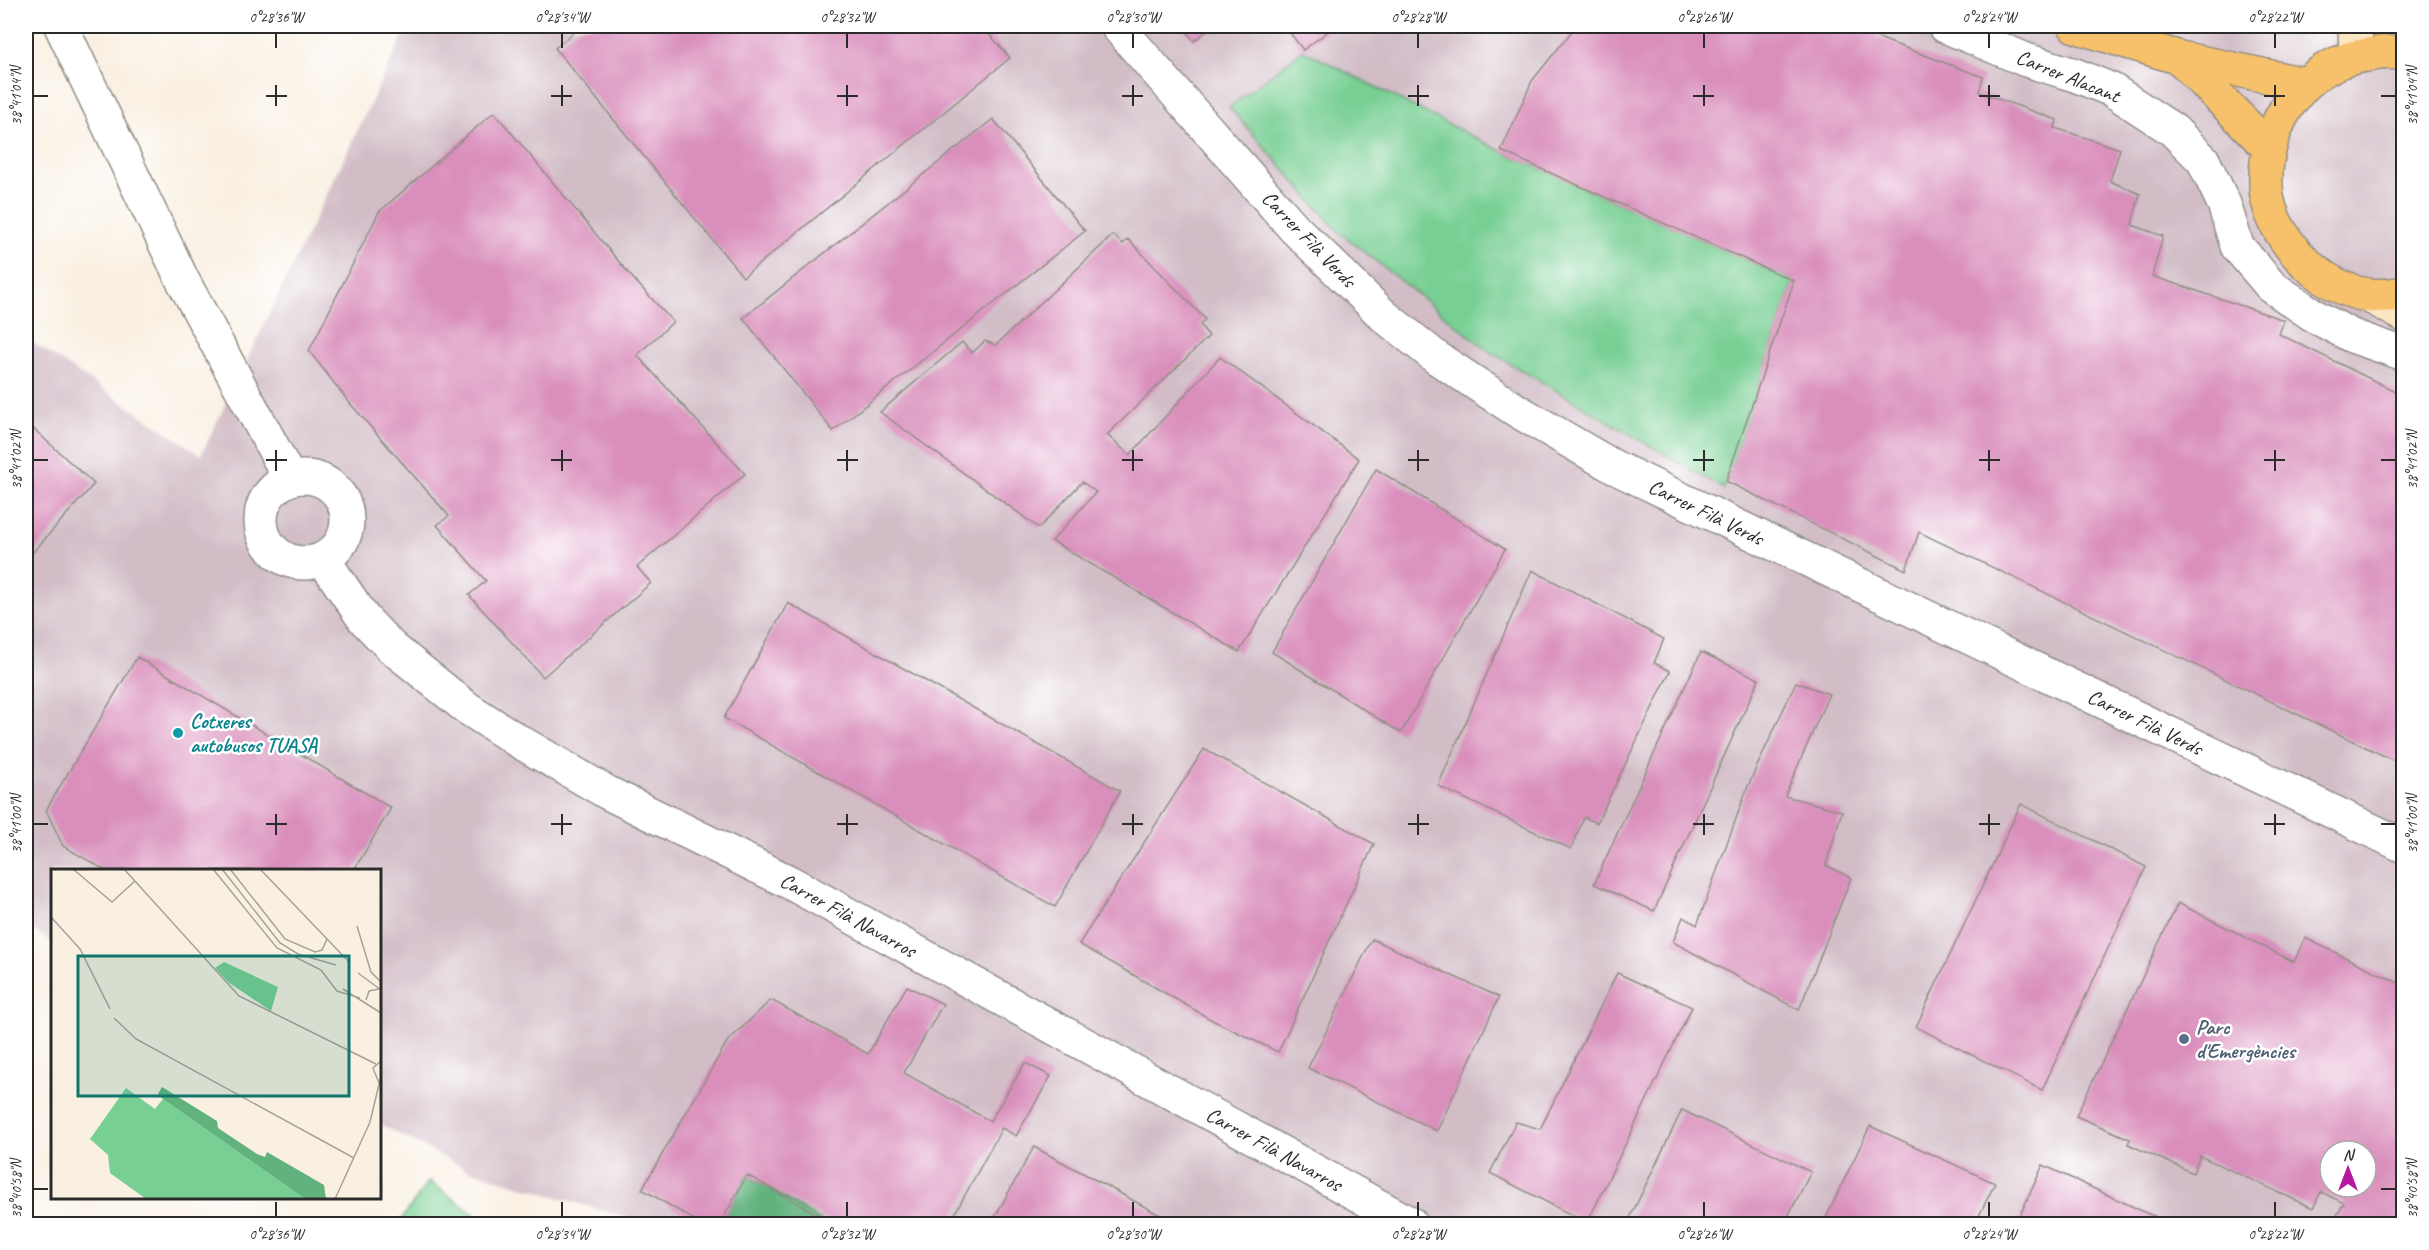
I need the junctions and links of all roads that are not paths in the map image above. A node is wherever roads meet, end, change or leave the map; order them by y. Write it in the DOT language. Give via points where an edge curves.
graph roads {
  1 [pos="61,26"];
  2 [pos="1117,26"];
  3 [pos="1945,26"];
  4 [pos="2075,26"];
  5 [pos="2356,41"];
  6 [pos="2403,54"];
  7 [pos="2180,58"];
  8 [pos="2305,84"];
  9 [pos="2268,147"];
  10 [pos="2403,294"];
  11 [pos="2367,295"];
  12 [pos="2403,315"];
  13 [pos="2403,354"];
  14 [pos="290,479"];
  15 [pos="323,559"];
  16 [pos="2403,846"];
  17 [pos="1411,1224"];
  1 -- 14 [label="street" via="182,279"];
  2 -- 16 [label="street, Carrer Filà Verds" via="1295,229 1384,316 1437,358 1516,410 1614,467"];
  3 -- 13 [label="street, Carrer Alacant" via="2112,90 2173,130 2203,160 2224,204 2237,246 2271,286 2352,336"];
  4 -- 7 [label="main road"];
  5 -- 6 [label="main road"];
  5 -- 8 [label="main road"];
  7 -- 8 [label="main road"];
  7 -- 9 [label="main road"];
  8 -- 9 [label="main road" via="2282,113"];
  9 -- 11 [label="main road" via="2265,187 2276,225 2287,242 2298,258 2330,282"];
  10 -- 11 [label="main road"];
  11 -- 12 [label="street"];
  14 -- 15 [label="street" via="316,478 337,492 344,503 347,529 334,552"];
  14 -- 15 [label="street" via="267,496 260,523 263,537 282,558 310,564"];
  15 -- 17 [label="street, Carrer Filà Navarros" via="364,619 391,647 467,708 515,739 608,792 789,882"];
}
